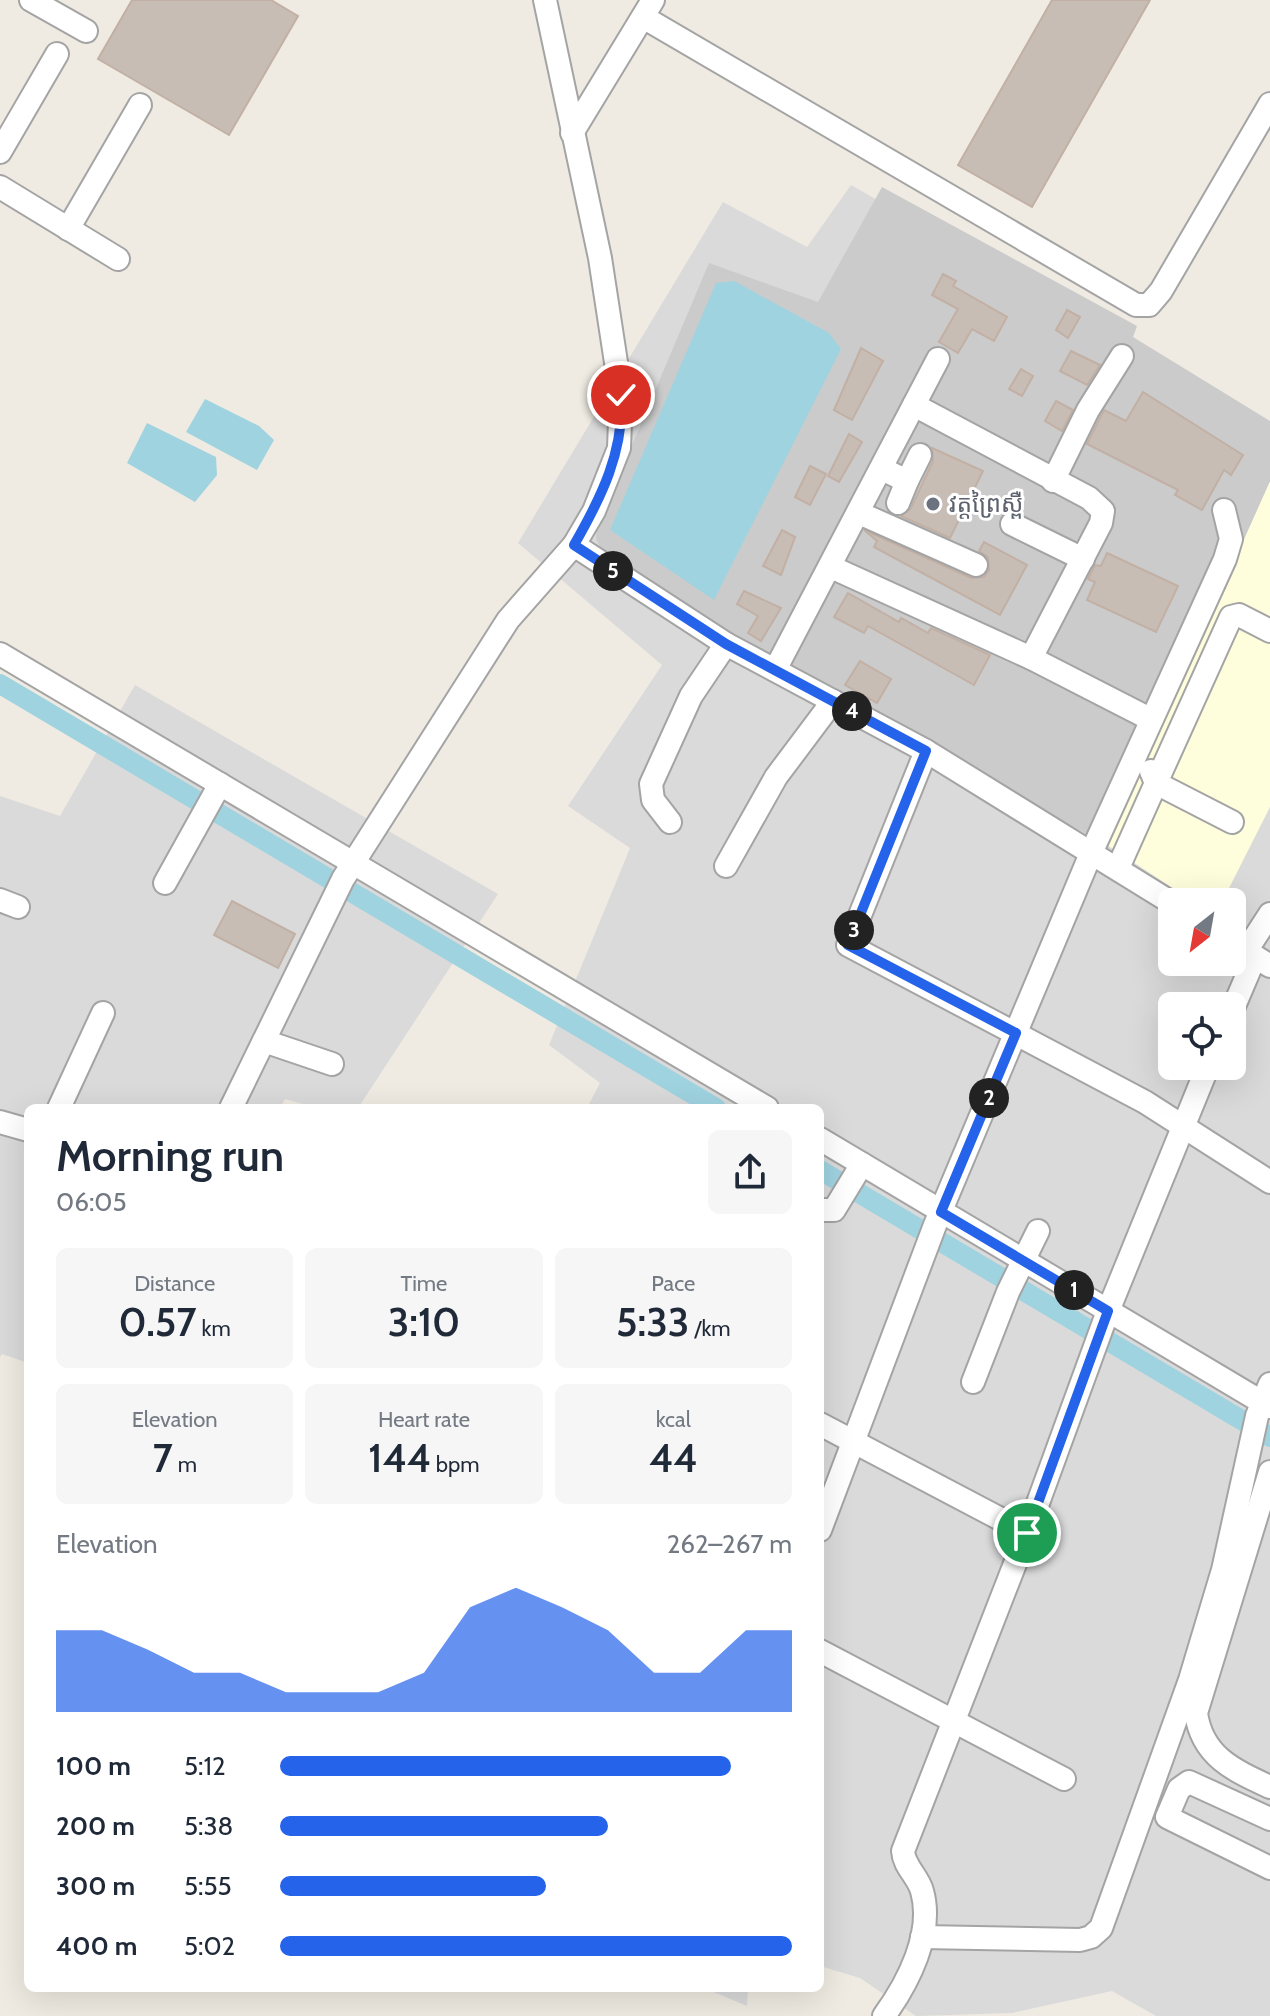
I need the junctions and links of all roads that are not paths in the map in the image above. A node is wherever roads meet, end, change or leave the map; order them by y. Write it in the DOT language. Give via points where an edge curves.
graph roads {
  1 [pos="31,0"];
  2 [pos="545,0"];
  3 [pos="648,8"];
  4 [pos="86,31"];
  5 [pos="57,54"];
  6 [pos="1270,104"];
  7 [pos="140,105"];
  8 [pos="572,133"];
  9 [pos="0,152"];
  10 [pos="0,187"];
  11 [pos="68,229"];
  12 [pos="118,259"];
  13 [pos="1122,356"];
  14 [pos="938,359"];
  15 [pos="914,405"];
  16 [pos="920,455"];
  17 [pos="882,469"];
  18 [pos="907,481"];
  19 [pos="1053,481"];
  20 [pos="898,503"];
  21 [pos="1224,510"];
  22 [pos="859,513"];
  23 [pos="1012,524"];
  24 [pos="574,545"];
  25 [pos="1083,559"];
  26 [pos="976,565"];
  27 [pos="831,567"];
  28 [pos="1270,631"];
  29 [pos="726,644"];
  30 [pos="0,654"];
  31 [pos="1031,658"];
  32 [pos="775,670"];
  33 [pos="833,701"];
  34 [pos="1150,719"];
  35 [pos="926,751"];
  36 [pos="1132,759"];
  37 [pos="1156,783"];
  38 [pos="211,799"];
  39 [pos="670,822"];
  40 [pos="1232,822"];
  41 [pos="1092,851"];
  42 [pos="726,866"];
  43 [pos="1118,868"];
  44 [pos="344,878"];
  45 [pos="165,883"];
  46 [pos="1158,894"];
  47 [pos="1270,914"];
  48 [pos="1251,954"];
  49 [pos="1238,992"];
  50 [pos="103,1013"];
  51 [pos="1016,1033"];
  52 [pos="264,1041"];
  53 [pos="332,1064"];
  54 [pos="1202,1080"];
  55 [pos="61,1104"];
  56 [pos="233,1104"];
  57 [pos="760,1104"];
  58 [pos="0,1122"];
  59 [pos="1183,1125"];
  60 [pos="24,1129"];
  61 [pos="824,1144"];
  62 [pos="854,1179"];
  63 [pos="1270,1182"];
  64 [pos="824,1210"];
  65 [pos="935,1226"];
  66 [pos="1038,1231"];
  67 [pos="1016,1275"];
  68 [pos="1102,1327"];
  69 [pos="973,1382"];
  70 [pos="1263,1409"];
  71 [pos="824,1426"];
  72 [pos="855,1441"];
  73 [pos="1270,1472"];
  74 [pos="824,1520"];
  75 [pos="1027,1533"];
  76 [pos="824,1653"];
  77 [pos="953,1719"];
  78 [pos="1064,1779"];
  79 [pos="1270,1787"];
  80 [pos="1270,1819"];
  81 [pos="1270,1868"];
  82 [pos="922,1937"];
  83 [pos="884,2016"];
  1 -- 4 [label="street"];
  2 -- 8 [label="street"];
  3 -- 6 [label="street" via="1136,305 1149,305 1161,291"];
  3 -- 8 [label="street"];
  5 -- 9 [label="street"];
  7 -- 11 [label="street"];
  8 -- 24 [label="street" via="600,258 623,420 619,448"];
  10 -- 11 [label="street"];
  11 -- 12 [label="street"];
  13 -- 19 [label="street"];
  14 -- 15 [label="street"];
  15 -- 17 [label="street"];
  15 -- 19 [label="street"];
  16 -- 18 [label="street"];
  17 -- 18 [label="street"];
  17 -- 22 [label="street"];
  18 -- 20 [label="street"];
  19 -- 25 [label="street" via="1103,511"];
  21 -- 34 [label="street" via="1231,539 1225,559"];
  22 -- 26 [label="street"];
  22 -- 27 [label="street"];
  23 -- 25 [label="street"];
  24 -- 29 [label="street"];
  24 -- 44 [label="street" via="508,620"];
  25 -- 31 [label="street"];
  27 -- 31 [label="street"];
  27 -- 32 [label="street"];
  28 -- 37 [label="street" via="1239,615 1231,617"];
  29 -- 32 [label="street"];
  29 -- 39 [label="street" via="691,696 651,784 653,800"];
  30 -- 38 [label="street"];
  31 -- 34 [label="street"];
  32 -- 33 [label="street"];
  33 -- 35 [label="street"];
  33 -- 42 [label="street" via="776,777"];
  34 -- 36 [label="street"];
  35 -- 41 [label="street"];
  35 -- 51 [label="street" via="848,945"];
  36 -- 37 [label="street" via="1151,771"];
  36 -- 41 [label="street"];
  37 -- 40 [label="street"];
  37 -- 43 [label="street"];
  38 -- 44 [label="street"];
  38 -- 45 [label="street"];
  41 -- 43 [label="street"];
  41 -- 51 [label="street"];
  43 -- 46 [label="street"];
  44 -- 52 [label="street"];
  44 -- 57 [label="street"];
  47 -- 48 [label="street"];
  48 -- 49 [label="street"];
  50 -- 55 [label="street"];
  51 -- 59 [label="street"];
  51 -- 65 [label="street"];
  52 -- 53 [label="street"];
  52 -- 56 [label="street"];
  54 -- 59 [label="street"];
  58 -- 60 [label="street"];
  59 -- 63 [label="street"];
  59 -- 68 [label="street"];
  61 -- 62 [label="street"];
  62 -- 64 [label="street" via="834,1210"];
  62 -- 65 [label="street"];
  65 -- 67 [label="street"];
  65 -- 72 [label="street"];
  66 -- 67 [label="street"];
  67 -- 68 [label="street"];
  67 -- 69 [label="street"];
  68 -- 70 [label="street"];
  68 -- 75 [label="street"];
  70 -- 82 [label="street" via="1190,1680 1101,1928 1080,1940"];
  71 -- 72 [label="street"];
  72 -- 74 [label="street"];
  72 -- 75 [label="street"];
  73 -- 79 [label="street" via="1196,1713 1206,1745 1228,1765"];
  75 -- 77 [label="street"];
  76 -- 77 [label="street"];
  77 -- 78 [label="street"];
  77 -- 82 [label="street" via="903,1851 922,1890"];
  80 -- 81 [label="street" via="1189,1782 1179,1789 1167,1817"];
  82 -- 83 [label="street" via="902,1988"];
}
